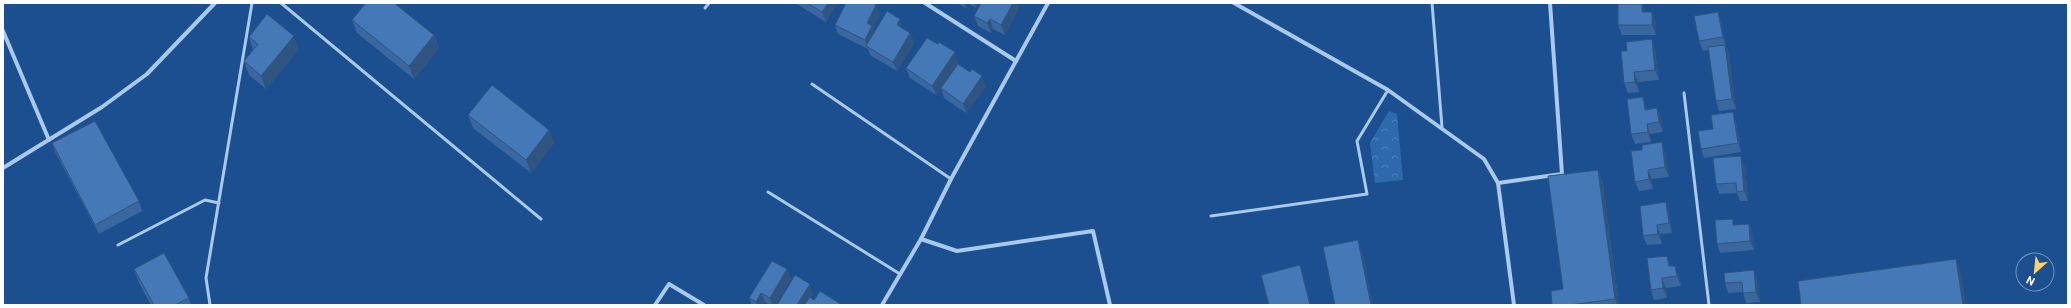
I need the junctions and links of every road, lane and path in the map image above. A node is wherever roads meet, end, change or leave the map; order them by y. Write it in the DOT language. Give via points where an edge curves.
graph roads {
  1 [pos="215,3"];
  2 [pos="252,3"];
  3 [pos="281,3"];
  4 [pos="709,3"];
  5 [pos="925,3"];
  6 [pos="1048,3"];
  7 [pos="1234,3"];
  8 [pos="1432,3"];
  9 [pos="1550,3"];
  10 [pos="705,8"];
  11 [pos="3,31"];
  12 [pos="1016,61"];
  13 [pos="812,84"];
  14 [pos="1388,90"];
  15 [pos="1684,93"];
  16 [pos="1442,127"];
  17 [pos="49,140"];
  18 [pos="3,168"];
  19 [pos="951,180"];
  20 [pos="1498,183"];
  21 [pos="768,192"];
  22 [pos="219,203"];
  23 [pos="1211,216"];
  24 [pos="540,219"];
  25 [pos="921,239"];
  26 [pos="118,244"];
  27 [pos="900,274"];
  28 [pos="210,305"];
  29 [pos="655,305"];
  30 [pos="704,305"];
  31 [pos="882,305"];
  32 [pos="1110,305"];
  33 [pos="1514,305"];
  34 [pos="1709,305"];
  1 -- 17 [label="street" via="148,74"];
  2 -- 22 [label="lane"];
  3 -- 24 [label="lane"];
  4 -- 10 [label="lane"];
  5 -- 12 [label="street"];
  6 -- 12 [label="street"];
  7 -- 14 [label="street"];
  8 -- 16 [label="lane"];
  9 -- 20 [label="street" via="1562,174"];
  11 -- 17 [label="street"];
  12 -- 19 [label="street"];
  13 -- 19 [label="lane"];
  14 -- 16 [label="street"];
  14 -- 23 [label="lane" via="1357,141 1366,194"];
  15 -- 34 [label="lane"];
  16 -- 20 [label="street" via="1484,159"];
  17 -- 18 [label="street"];
  19 -- 25 [label="street"];
  20 -- 33 [label="street"];
  21 -- 27 [label="lane"];
  22 -- 26 [label="lane" via="206,200"];
  22 -- 28 [label="lane" via="206,278"];
  25 -- 27 [label="street"];
  25 -- 32 [label="street" via="957,251 1093,231"];
  27 -- 31 [label="street"];
  29 -- 30 [label="street" via="669,284"];
}
